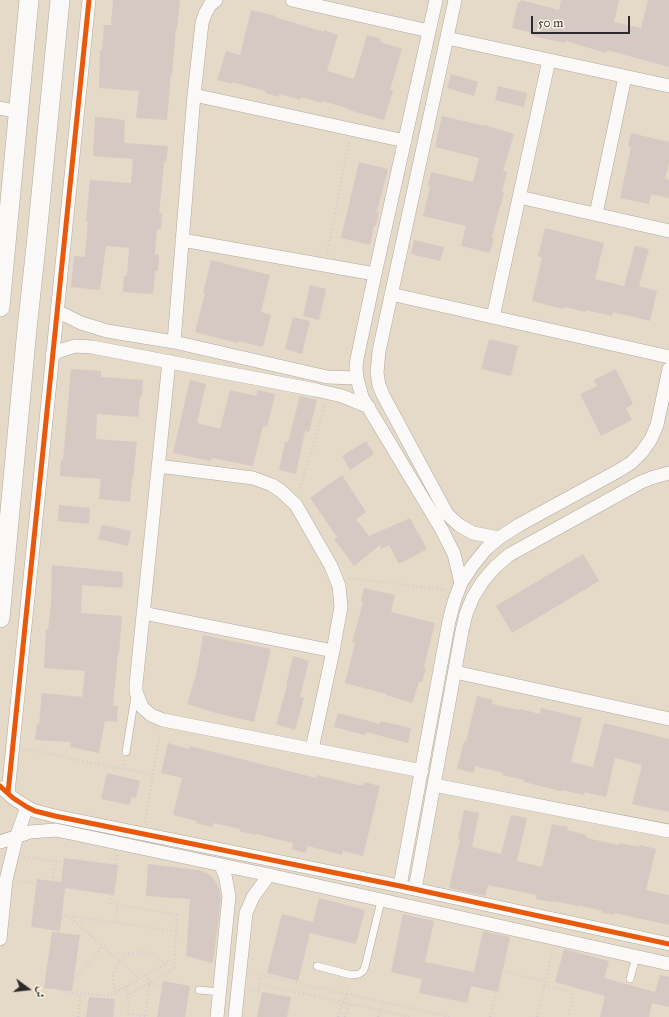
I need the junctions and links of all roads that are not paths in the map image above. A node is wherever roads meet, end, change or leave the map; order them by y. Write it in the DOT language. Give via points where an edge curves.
graph roads {
  1 [pos="29,0"];
  2 [pos="60,0"];
  3 [pos="89,0"];
  4 [pos="208,0"];
  5 [pos="216,0"];
  6 [pos="292,0"];
  7 [pos="436,0"];
  8 [pos="455,0"];
  9 [pos="205,14"];
  10 [pos="429,31"];
  11 [pos="447,38"];
  12 [pos="549,60"];
  13 [pos="625,77"];
  14 [pos="669,86"];
  15 [pos="194,95"];
  16 [pos="0,108"];
  17 [pos="19,112"];
  18 [pos="404,142"];
  19 [pos="519,197"];
  20 [pos="596,214"];
  21 [pos="669,231"];
  22 [pos="182,240"];
  23 [pos="7,241"];
  24 [pos="36,246"];
  25 [pos="2,262"];
  26 [pos="375,274"];
  27 [pos="391,294"];
  28 [pos="0,307"];
  29 [pos="57,311"];
  30 [pos="493,317"];
  31 [pos="88,326"];
  32 [pos="174,342"];
  33 [pos="83,346"];
  34 [pos="52,355"];
  35 [pos="669,357"];
  36 [pos="169,361"];
  37 [pos="267,364"];
  38 [pos="669,368"];
  39 [pos="357,378"];
  40 [pos="263,380"];
  41 [pos="369,407"];
  42 [pos="158,466"];
  43 [pos="669,473"];
  44 [pos="499,538"];
  45 [pos="460,587"];
  46 [pos="143,613"];
  47 [pos="0,618"];
  48 [pos="333,651"];
  49 [pos="455,672"];
  50 [pos="136,692"];
  51 [pos="669,719"];
  52 [pos="312,749"];
  53 [pos="126,752"];
  54 [pos="422,771"];
  55 [pos="434,785"];
  56 [pos="4,789"];
  57 [pos="27,807"];
  58 [pos="669,831"];
  59 [pos="17,835"];
  60 [pos="0,842"];
  61 [pos="221,866"];
  62 [pos="269,875"];
  63 [pos="400,886"];
  64 [pos="415,889"];
  65 [pos="381,901"];
  66 [pos="228,919"];
  67 [pos="244,922"];
  68 [pos="575,924"];
  69 [pos="0,939"];
  70 [pos="572,942"];
  71 [pos="669,944"];
  72 [pos="636,957"];
  73 [pos="669,964"];
  74 [pos="317,966"];
  75 [pos="630,979"];
  76 [pos="199,990"];
  77 [pos="220,992"];
  78 [pos="217,1017"];
  79 [pos="235,1017"];
  1 -- 17 [label="street"];
  2 -- 24 [label="street"];
  3 -- 29 [label="street"];
  4 -- 9 [label="lane"];
  5 -- 9 [label="street"];
  6 -- 10 [label="street"];
  7 -- 10 [label="street"];
  8 -- 11 [label="street"];
  9 -- 15 [label="street"];
  10 -- 18 [label="street"];
  11 -- 12 [label="street"];
  11 -- 27 [label="street"];
  12 -- 13 [label="street"];
  12 -- 19 [label="street"];
  13 -- 14 [label="street"];
  13 -- 20 [label="street"];
  15 -- 18 [label="street"];
  15 -- 22 [label="street"];
  16 -- 17 [label="street"];
  17 -- 23 [label="street"];
  18 -- 26 [label="street"];
  19 -- 20 [label="street"];
  19 -- 30 [label="street"];
  20 -- 21 [label="street"];
  22 -- 26 [label="street"];
  22 -- 32 [label="street"];
  23 -- 24 [label="street"];
  23 -- 25 [label="street"];
  24 -- 47 [label="street"];
  25 -- 28 [label="street"];
  26 -- 39 [label="street" via="357,359"];
  27 -- 30 [label="street"];
  27 -- 44 [label="street" via="377,362 379,385 383,396 447,514 458,525 473,533"];
  29 -- 31 [label="street"];
  29 -- 34 [label="street"];
  30 -- 35 [label="street"];
  31 -- 32 [label="street"];
  31 -- 33 [label="street"];
  32 -- 37 [label="street"];
  33 -- 34 [label="street" via="67,348"];
  33 -- 36 [label="street"];
  34 -- 56 [label="street" via="12,747"];
  36 -- 40 [label="street"];
  36 -- 42 [label="street"];
  37 -- 39 [label="street" via="327,377"];
  37 -- 40 [label="street"];
  38 -- 44 [label="street" via="656,425 651,439 642,452 618,471"];
  39 -- 41 [label="street" via="362,397"];
  40 -- 41 [label="street" via="342,396"];
  41 -- 45 [label="street" via="445,536 454,554"];
  42 -- 46 [label="street"];
  42 -- 48 [label="street" via="253,478 281,491 296,505 336,576 339,586 341,608"];
  43 -- 49 [label="street" via="641,482 509,554 495,566 473,596 466,614"];
  44 -- 45 [label="street" via="472,565"];
  45 -- 54 [label="street" via="449,621"];
  46 -- 48 [label="street"];
  46 -- 50 [label="street"];
  48 -- 52 [label="street"];
  49 -- 51 [label="street"];
  49 -- 55 [label="street"];
  50 -- 52 [label="street" via="146,712 156,718"];
  50 -- 53 [label="lane"];
  52 -- 54 [label="street"];
  54 -- 63 [label="street"];
  55 -- 58 [label="street"];
  55 -- 64 [label="street"];
  56 -- 57 [label="street"];
  57 -- 59 [label="street"];
  57 -- 63 [label="street" via="56,816"];
  59 -- 60 [label="street"];
  59 -- 61 [label="street" via="56,830"];
  59 -- 69 [label="street" via="6,880"];
  61 -- 62 [label="street"];
  61 -- 66 [label="street" via="228,886"];
  62 -- 65 [label="street"];
  62 -- 67 [label="street" via="253,897"];
  63 -- 64 [label="street"];
  64 -- 68 [label="street"];
  65 -- 70 [label="street"];
  65 -- 74 [label="lane" via="365,968 360,974 351,975"];
  66 -- 67 [label="street"];
  66 -- 77 [label="street"];
  67 -- 79 [label="street"];
  68 -- 70 [label="street"];
  68 -- 71 [label="street"];
  70 -- 72 [label="street"];
  72 -- 73 [label="street"];
  72 -- 75 [label="lane"];
  76 -- 77 [label="lane"];
  77 -- 78 [label="street"];
}
